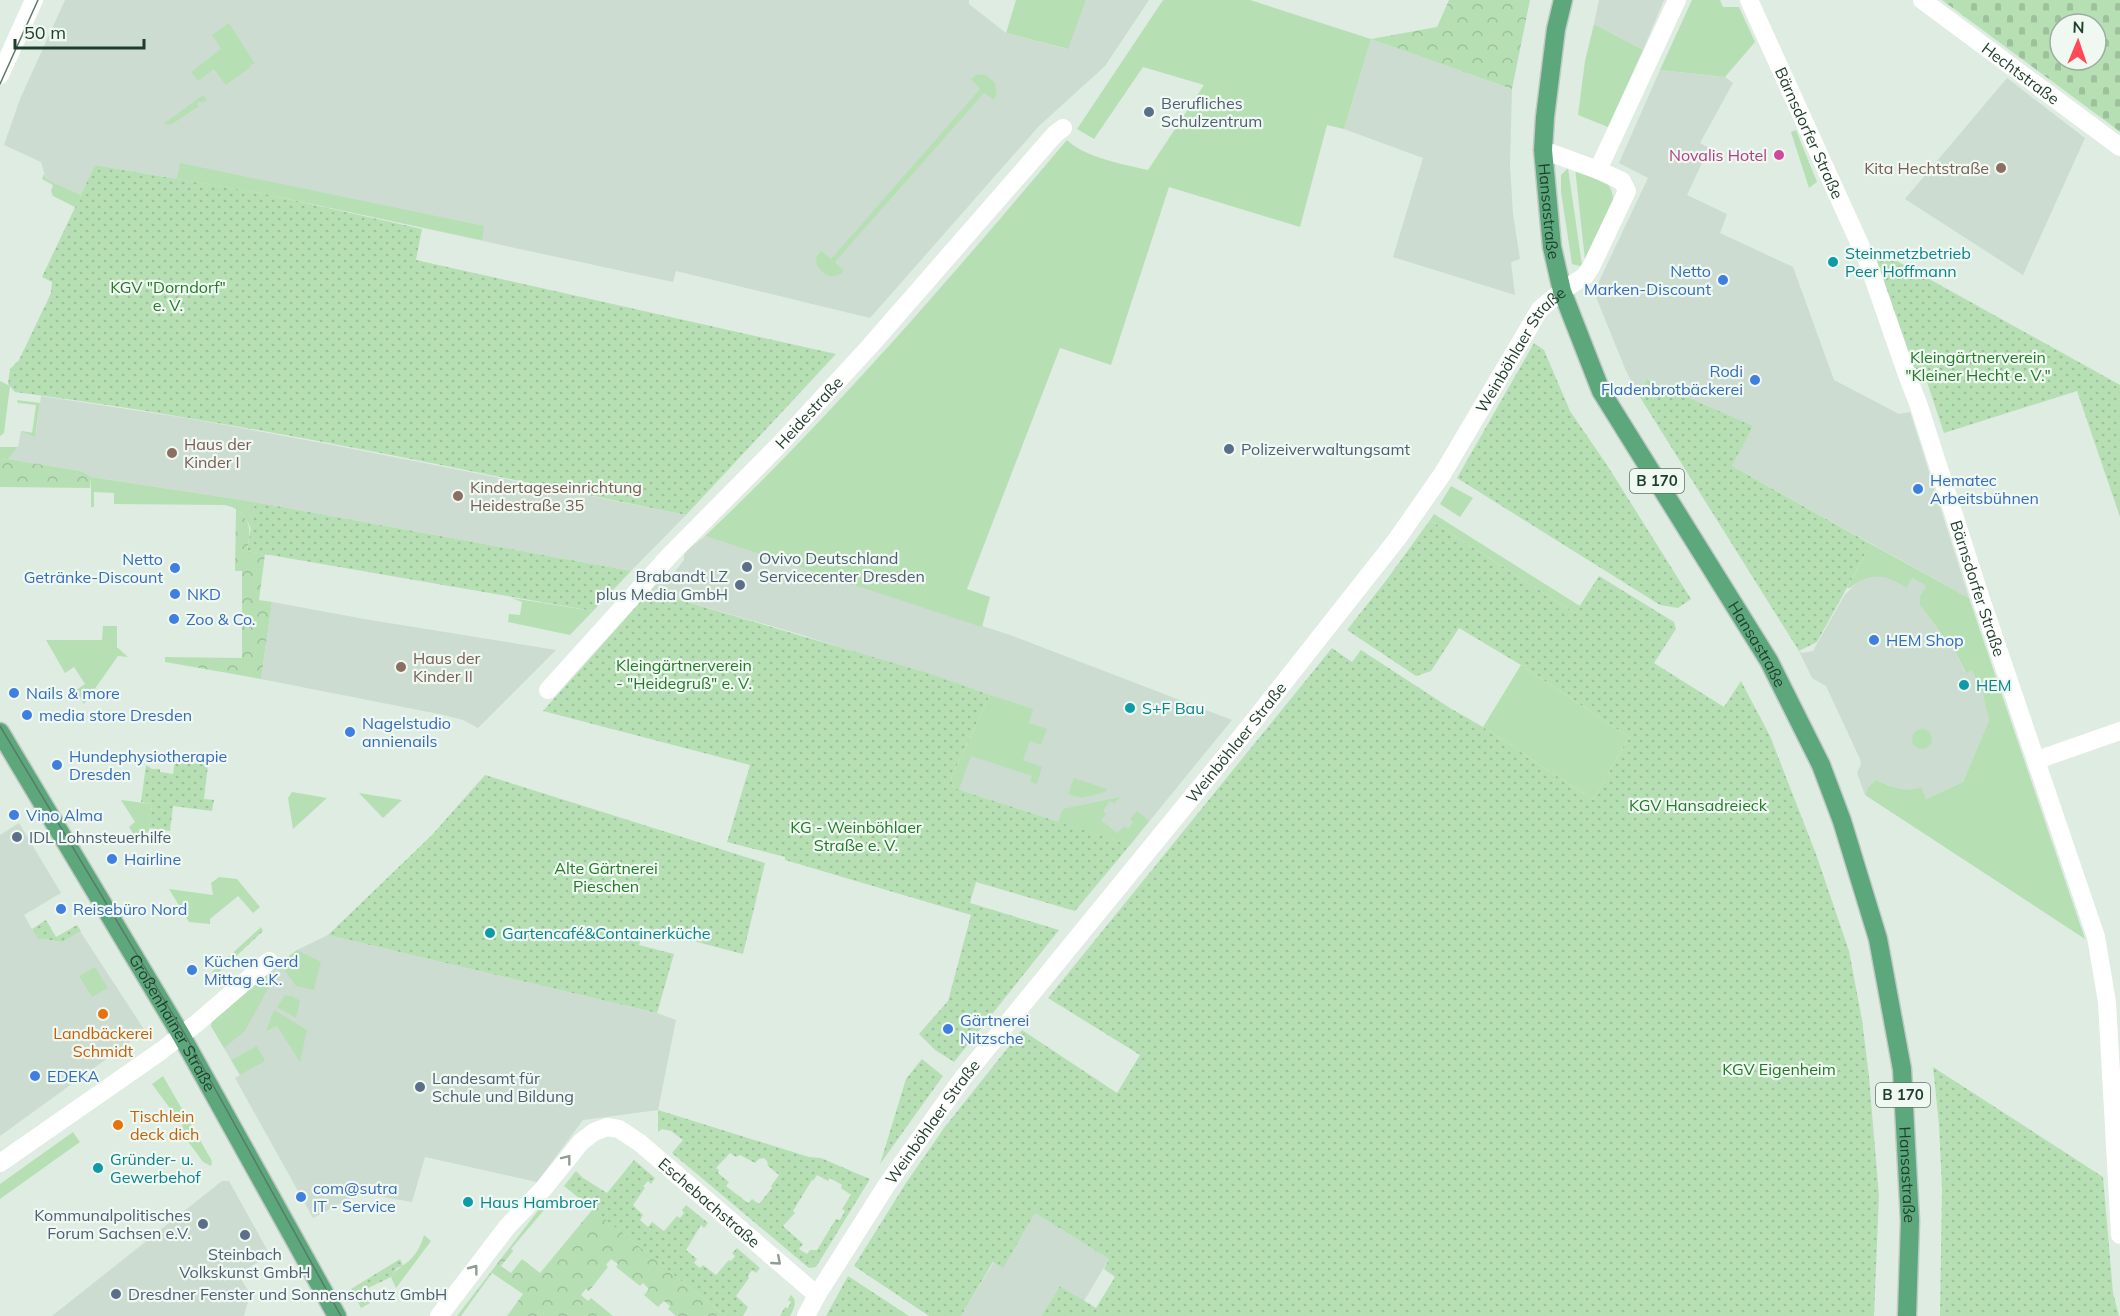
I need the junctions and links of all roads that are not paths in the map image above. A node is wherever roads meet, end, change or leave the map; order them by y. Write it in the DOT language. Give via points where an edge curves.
graph roads {
  1 [pos="34,0"];
  2 [pos="1563,0"];
  3 [pos="1677,0"];
  4 [pos="1749,0"];
  5 [pos="1922,0"];
  6 [pos="2,64"];
  7 [pos="1063,128"];
  8 [pos="2120,147"];
  9 [pos="1543,150"];
  10 [pos="1598,170"];
  11 [pos="1562,291"];
  12 [pos="548,690"];
  13 [pos="2120,731"];
  14 [pos="0,732"];
  15 [pos="2037,760"];
  16 [pos="269,961"];
  17 [pos="182,1035"];
  18 [pos="0,1164"];
  19 [pos="2120,1235"];
  20 [pos="817,1295"];
  21 [pos="337,1316"];
  22 [pos="439,1316"];
  23 [pos="806,1316"];
  24 [pos="1906,1316"];
  1 -- 6 [label="street"];
  2 -- 9 [label="main road, Hansastraße / B 170" via="1556,29"];
  3 -- 10 [label="street"];
  4 -- 15 [label="street, Bärnsdorfer Straße" via="1867,260"];
  5 -- 8 [label="street, Hechtstraße"];
  7 -- 12 [label="street, Heidestraße" via="779,445 670,555"];
  9 -- 10 [label="street, Weinböhlaer Straße"];
  9 -- 11 [label="main road, Hansastraße / B 170" via="1552,247"];
  10 -- 11 [label="street, Weinböhlaer Straße" via="1622,181 1627,191 1591,267 1585,276"];
  11 -- 20 [label="street, Weinböhlaer Straße" via="1540,309 1443,473 1397,539 1239,740 962,1079 886,1186"];
  11 -- 24 [label="main road, Hansastraße / B 170" via="1601,391 1769,661 1821,765 1842,821 1878,939 1902,1069 1911,1221"];
  13 -- 15 [label="street"];
  14 -- 17 [label="main road, Großenhainer Straße"];
  15 -- 19 [label="street, Bärnsdorfer Straße" via="2103,969"];
  16 -- 17 [label="street"];
  17 -- 18 [label="street"];
  17 -- 21 [label="main road, Großenhainer Straße"];
  22 -- 20 [label="street, Eschebachstraße, one-way" via="507,1227 581,1142 607,1127 619,1129 640,1143"];
  20 -- 23 [label="street, Weinböhlaer Straße"];
}
